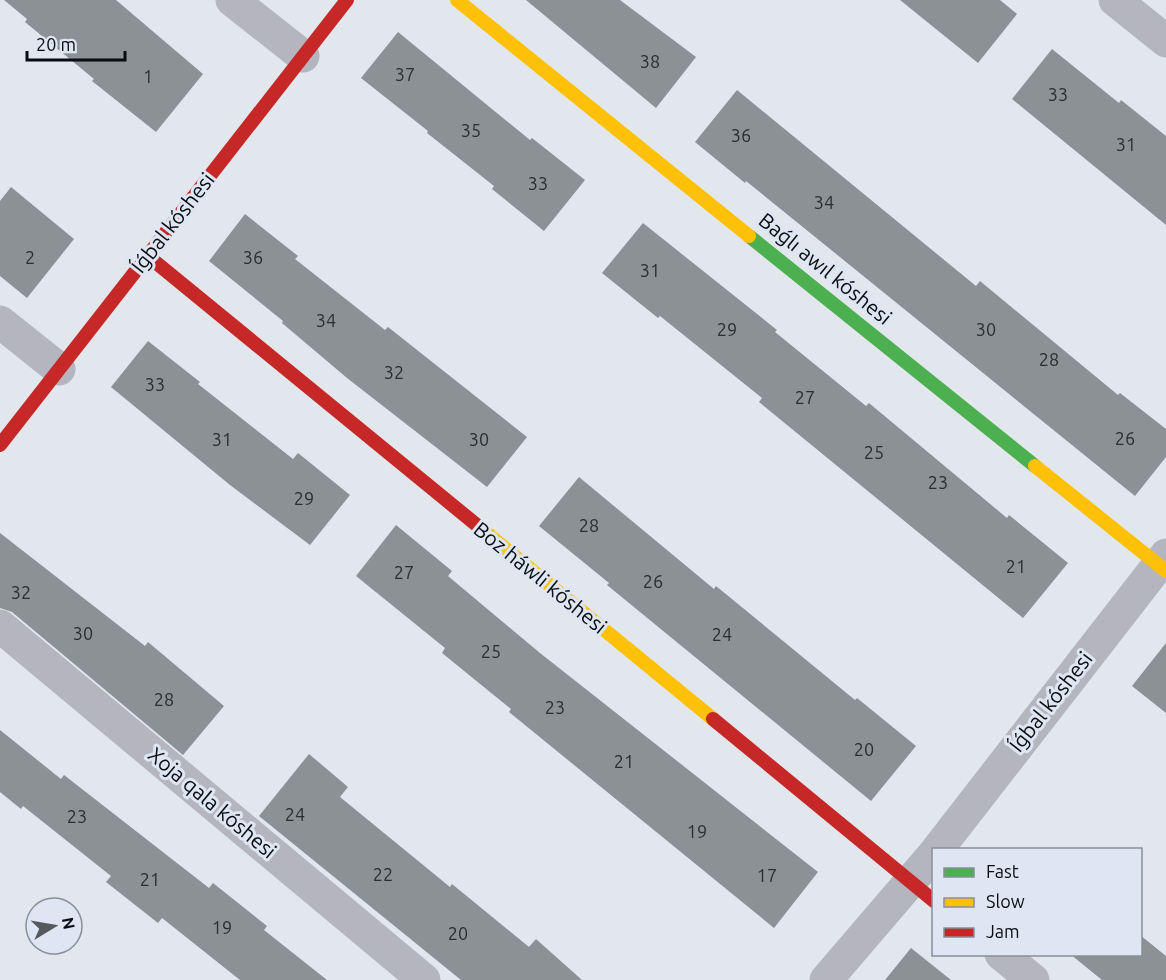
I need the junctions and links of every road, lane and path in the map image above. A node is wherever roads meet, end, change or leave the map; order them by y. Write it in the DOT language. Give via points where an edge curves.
graph roads {
  1 [pos="232,0"];
  2 [pos="347,0"];
  3 [pos="457,0"];
  4 [pos="1115,0"];
  5 [pos="1166,41"];
  6 [pos="303,56"];
  7 [pos="148,256"];
  8 [pos="0,322"];
  9 [pos="59,369"];
  10 [pos="0,446"];
  11 [pos="1163,564"];
  12 [pos="0,626"];
  13 [pos="938,848"];
  14 [pos="932,857"];
  15 [pos="922,892"];
  16 [pos="1003,956"];
  17 [pos="424,980"];
  18 [pos="826,980"];
  19 [pos="1033,980"];
  1 -- 6 [label="street"];
  2 -- 6 [label="street, Íǵbal kóshesi"];
  3 -- 11 [label="street, Baǵlı awıl kóshesi"];
  4 -- 5 [label="street"];
  6 -- 7 [label="street, Íǵbal kóshesi"];
  7 -- 9 [label="street, Íǵbal kóshesi"];
  7 -- 15 [label="street, Boz háwli kóshesi"];
  8 -- 9 [label="street"];
  9 -- 10 [label="street, Íǵbal kóshesi"];
  11 -- 13 [label="street, Íǵbal kóshesi"];
  12 -- 17 [label="street, Xoja qala kóshesi"];
  14 -- 15 [label="street"];
  15 -- 18 [label="street"];
  16 -- 19 [label="street"];
}
